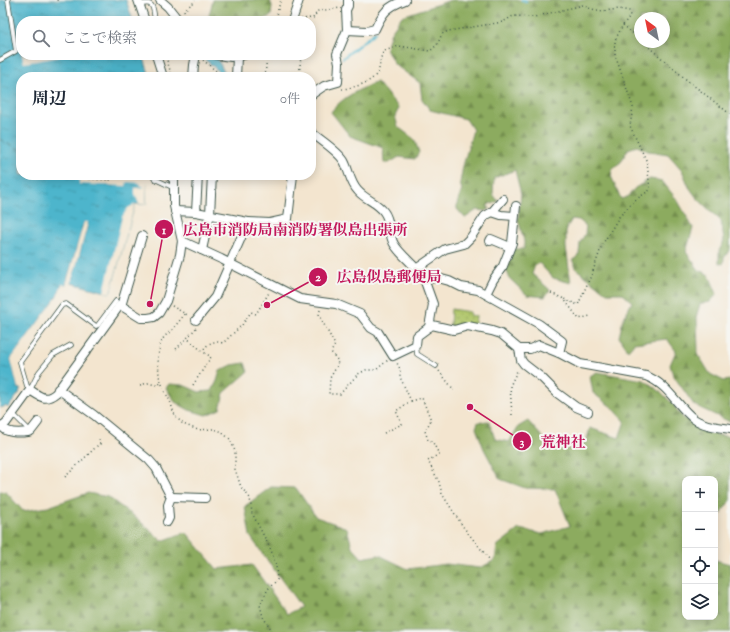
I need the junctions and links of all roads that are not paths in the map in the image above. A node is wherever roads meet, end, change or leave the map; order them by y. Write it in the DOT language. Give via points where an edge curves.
graph roads {
  1 [pos="8,0"];
  2 [pos="160,0"];
  3 [pos="299,0"];
  4 [pos="406,0"];
  5 [pos="139,3"];
  6 [pos="348,3"];
  7 [pos="143,16"];
  8 [pos="153,16"];
  9 [pos="178,16"];
  10 [pos="294,16"];
  11 [pos="347,30"];
  12 [pos="0,60"];
  13 [pos="158,60"];
  14 [pos="195,60"];
  15 [pos="240,60"];
  16 [pos="161,72"];
  17 [pos="194,72"];
  18 [pos="237,72"];
  19 [pos="316,92"];
  20 [pos="316,136"];
  21 [pos="157,180"];
  22 [pos="174,180"];
  23 [pos="198,180"];
  24 [pos="212,180"];
  25 [pos="292,180"];
  26 [pos="175,188"];
  27 [pos="503,199"];
  28 [pos="516,206"];
  29 [pos="175,211"];
  30 [pos="196,212"];
  31 [pos="492,212"];
  32 [pos="210,214"];
  33 [pos="514,216"];
  34 [pos="248,222"];
  35 [pos="142,236"];
  36 [pos="494,238"];
  37 [pos="182,242"];
  38 [pos="510,247"];
  39 [pos="202,250"];
  40 [pos="503,257"];
  41 [pos="229,264"];
  42 [pos="502,267"];
  43 [pos="416,268"];
  44 [pos="490,269"];
  45 [pos="496,276"];
  46 [pos="424,279"];
  47 [pos="486,294"];
  48 [pos="119,304"];
  49 [pos="196,320"];
  50 [pos="429,327"];
  51 [pos="71,345"];
  52 [pos="416,346"];
  53 [pos="519,348"];
  54 [pos="559,353"];
  55 [pos="436,366"];
  56 [pos="30,390"];
  57 [pos="58,390"];
  58 [pos="588,412"];
  59 [pos="13,414"];
  60 [pos="38,422"];
  61 [pos="1,427"];
  62 [pos="730,429"];
  63 [pos="31,431"];
  64 [pos="171,497"];
  65 [pos="205,498"];
  66 [pos="167,522"];
  1 -- 12 [label="lane" via="16,51"];
  2 -- 9 [label="street"];
  3 -- 10 [label="street"];
  4 -- 11 [label="street" via="385,10 375,29"];
  5 -- 7 [label="street"];
  5 -- 8 [label="lane" via="150,4"];
  6 -- 11 [label="street"];
  11 -- 19 [label="street" via="336,54 339,63 338,82"];
  13 -- 16 [label="street"];
  14 -- 17 [label="street"];
  15 -- 18 [label="street"];
  20 -- 43 [label="street" via="344,160 357,191 385,212 391,238"];
  21 -- 26 [label="lane"];
  22 -- 26 [label="street"];
  23 -- 30 [label="street"];
  24 -- 32 [label="street"];
  25 -- 34 [label="street" via="288,219 270,223"];
  26 -- 29 [label="street"];
  27 -- 31 [label="street"];
  28 -- 33 [label="street"];
  29 -- 30 [label="street"];
  29 -- 37 [label="street"];
  30 -- 32 [label="street"];
  31 -- 33 [label="street"];
  31 -- 43 [label="street" via="485,216 464,244 445,249"];
  32 -- 34 [label="street"];
  32 -- 39 [label="street"];
  33 -- 38 [label="street"];
  34 -- 41 [label="street"];
  35 -- 48 [label="street"];
  36 -- 38 [label="street"];
  37 -- 39 [label="street"];
  37 -- 48 [label="street" via="166,302 159,313 154,317 141,318"];
  38 -- 42 [label="street"];
  39 -- 41 [label="street"];
  40 -- 42 [label="street"];
  41 -- 49 [label="street" via="215,297"];
  41 -- 52 [label="street" via="300,299 336,304 360,314 371,328 378,332 393,356"];
  42 -- 45 [label="street"];
  43 -- 46 [label="street"];
  44 -- 45 [label="street"];
  45 -- 47 [label="street"];
  46 -- 47 [label="street" via="438,278"];
  46 -- 50 [label="street" via="433,304"];
  47 -- 54 [label="street" via="562,340"];
  48 -- 56 [label="lane" via="96,326 66,304 62,305 20,362"];
  48 -- 57 [label="street"];
  50 -- 52 [label="street" via="417,336"];
  50 -- 53 [label="street" via="454,330 468,326 501,334"];
  51 -- 56 [label="lane" via="53,355 39,372"];
  52 -- 55 [label="lane" via="417,354"];
  53 -- 54 [label="street" via="530,349 539,345"];
  53 -- 58 [label="street" via="524,364 557,393"];
  54 -- 62 [label="street" via="580,364 646,376 666,388 695,419"];
  56 -- 57 [label="street" via="43,398 50,398"];
  56 -- 59 [label="street"];
  57 -- 64 [label="street" via="94,415 149,460"];
  59 -- 61 [label="street"];
  59 -- 63 [label="lane"];
  60 -- 63 [label="street"];
  61 -- 63 [label="street" via="8,432"];
  64 -- 65 [label="street"];
  64 -- 66 [label="street"];
}
